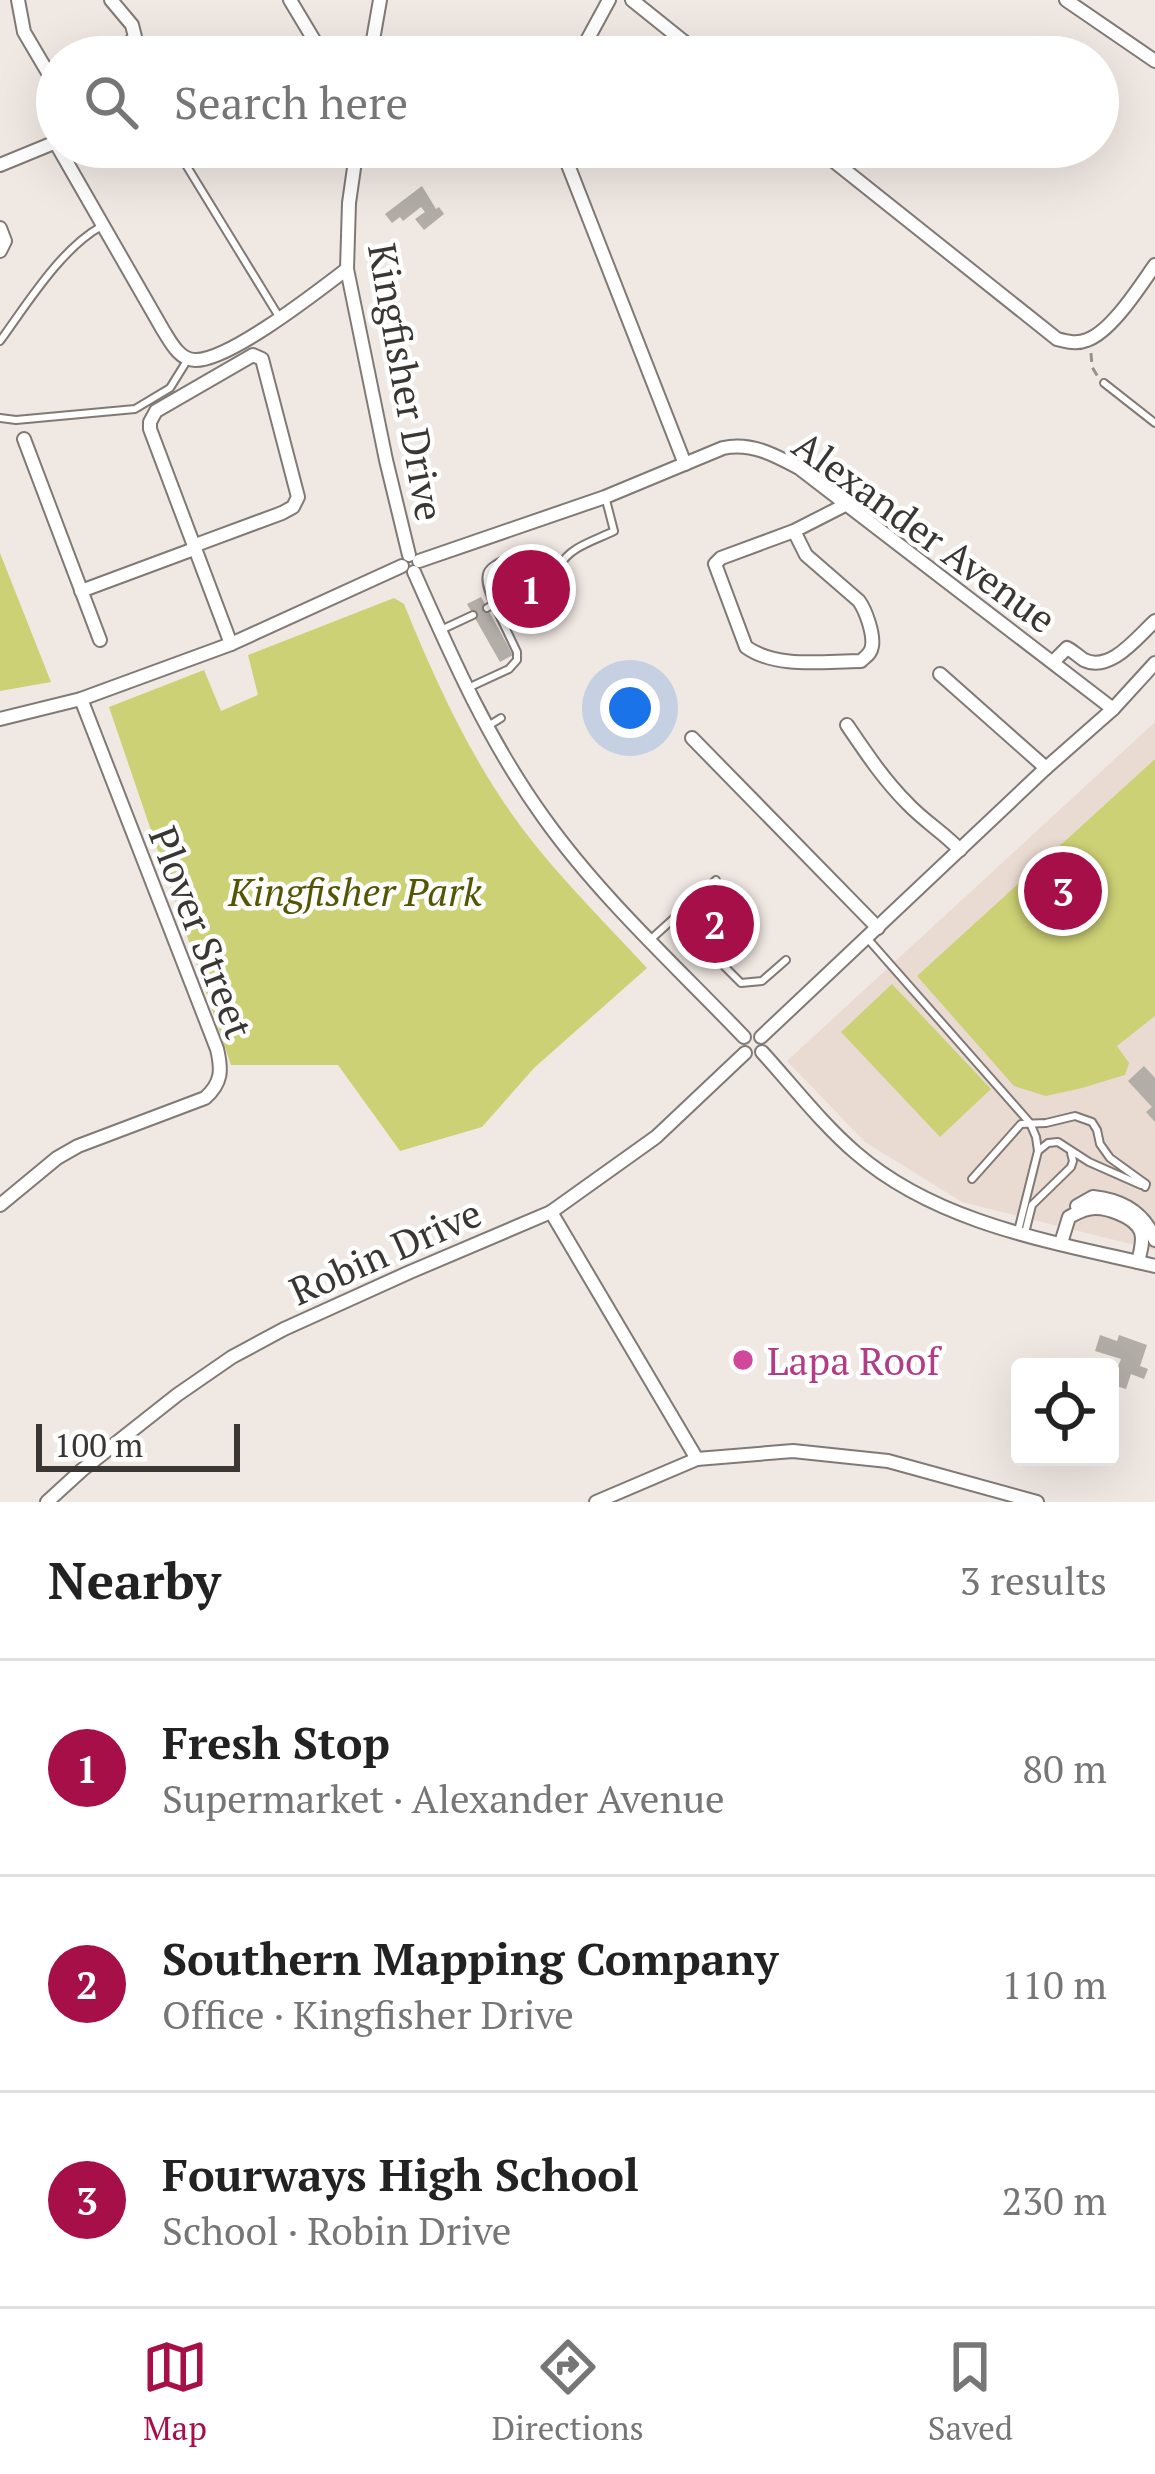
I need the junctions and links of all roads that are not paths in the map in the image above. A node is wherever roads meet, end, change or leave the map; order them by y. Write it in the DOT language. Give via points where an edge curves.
graph roads {
  1 [pos="18,0"];
  2 [pos="111,0"];
  3 [pos="290,0"];
  4 [pos="380,0"];
  5 [pos="608,0"];
  6 [pos="632,0"];
  7 [pos="1066,0"];
  8 [pos="135,36"];
  9 [pos="312,36"];
  10 [pos="374,36"];
  11 [pos="589,36"];
  12 [pos="677,36"];
  13 [pos="1119,36"];
  14 [pos="1119,36"];
  15 [pos="36,53"];
  16 [pos="1155,61"];
  17 [pos="36,152"];
  18 [pos="0,165"];
  19 [pos="70,168"];
  20 [pos="188,168"];
  21 [pos="354,168"];
  22 [pos="569,168"];
  23 [pos="842,168"];
  24 [pos="103,225"];
  25 [pos="0,228"];
  26 [pos="0,251"];
  27 [pos="1155,265"];
  28 [pos="347,269"];
  29 [pos="280,319"];
  30 [pos="0,341"];
  31 [pos="188,359"];
  32 [pos="1104,383"];
  33 [pos="0,418"];
  34 [pos="1155,423"];
  35 [pos="24,439"];
  36 [pos="685,464"];
  37 [pos="605,497"];
  38 [pos="847,505"];
  39 [pos="794,531"];
  40 [pos="194,548"];
  41 [pos="525,550"];
  42 [pos="411,564"];
  43 [pos="560,566"];
  44 [pos="81,591"];
  45 [pos="473,615"];
  46 [pos="1155,621"];
  47 [pos="440,631"];
  48 [pos="100,640"];
  49 [pos="231,644"];
  50 [pos="1053,662"];
  51 [pos="1155,663"];
  52 [pos="940,674"];
  53 [pos="467,688"];
  54 [pos="81,700"];
  55 [pos="1113,709"];
  56 [pos="501,718"];
  57 [pos="0,719"];
  58 [pos="847,725"];
  59 [pos="485,728"];
  60 [pos="692,738"];
  61 [pos="1046,768"];
  62 [pos="960,850"];
  63 [pos="716,880"];
  64 [pos="675,916"];
  65 [pos="878,928"];
  66 [pos="867,938"];
  67 [pos="650,940"];
  68 [pos="786,960"];
  69 [pos="744,1037"];
  70 [pos="761,1037"];
  71 [pos="762,1052"];
  72 [pos="745,1053"];
  73 [pos="1030,1123"];
  74 [pos="1065,1145"];
  75 [pos="1038,1151"];
  76 [pos="972,1179"];
  77 [pos="0,1205"];
  78 [pos="550,1212"];
  79 [pos="1069,1217"];
  80 [pos="1021,1232"];
  81 [pos="1155,1242"];
  82 [pos="1061,1243"];
  83 [pos="1148,1265"];
  84 [pos="697,1459"];
  85 [pos="47,1502"];
  86 [pos="596,1502"];
  87 [pos="1036,1502"];
  1 -- 15 [label="street"];
  2 -- 8 [label="street"];
  3 -- 9 [label="street"];
  4 -- 10 [label="street"];
  5 -- 11 [label="street"];
  6 -- 12 [label="street"];
  7 -- 14 [label="street"];
  13 -- 16 [label="street"];
  17 -- 18 [label="street"];
  19 -- 24 [label="street"];
  20 -- 29 [label="lane"];
  21 -- 28 [label="street, Kingfisher Drive"];
  22 -- 36 [label="street"];
  23 -- 27 [label="street" via="1057,339 1092,339"];
  24 -- 30 [label="lane" via="54,268"];
  24 -- 31 [label="street"];
  25 -- 26 [label="street"];
  28 -- 29 [label="street"];
  28 -- 42 [label="street, Kingfisher Drive"];
  29 -- 31 [label="street" via="215,355"];
  31 -- 33 [label="lane" via="170,388 135,409"];
  32 -- 34 [label="lane"];
  35 -- 44 [label="street"];
  36 -- 37 [label="street, Alexander Avenue"];
  36 -- 38 [label="street, Alexander Avenue" via="723,448 754,448 799,468"];
  37 -- 42 [label="street, Alexander Avenue"];
  37 -- 43 [label="lane" via="614,531"];
  38 -- 39 [label="street"];
  38 -- 50 [label="street, Alexander Avenue"];
  39 -- 39 [label="street" via="806,555 865,610 872,646 861,661 780,661 746,647 715,564"];
  40 -- 40 [label="street" via="282,513 298,497 258,356 149,422"];
  40 -- 44 [label="street"];
  40 -- 49 [label="street"];
  41 -- 53 [label="lane" via="491,568 484,581 517,660"];
  42 -- 47 [label="street, Kingfisher Drive"];
  42 -- 49 [label="street, Alexander Avenue"];
  44 -- 48 [label="street"];
  45 -- 47 [label="lane"];
  46 -- 50 [label="street" via="1108,659 1084,660 1067,648"];
  47 -- 53 [label="street, Kingfisher Drive"];
  49 -- 54 [label="street, Alexander Avenue"];
  50 -- 55 [label="street, Alexander Avenue"];
  51 -- 55 [label="street"];
  52 -- 61 [label="street"];
  53 -- 59 [label="street, Kingfisher Drive"];
  54 -- 57 [label="street, Alexander Avenue"];
  54 -- 77 [label="street, Plover Street" via="217,1049 219,1083 205,1098 78,1146"];
  55 -- 61 [label="street"];
  56 -- 59 [label="lane"];
  58 -- 62 [label="street" via="875,767"];
  59 -- 67 [label="street, Kingfisher Drive" via="544,820"];
  60 -- 65 [label="street"];
  61 -- 62 [label="street"];
  62 -- 65 [label="street"];
  63 -- 64 [label="lane"];
  64 -- 67 [label="lane"];
  64 -- 68 [label="lane" via="741,983 762,981"];
  65 -- 66 [label="street"];
  66 -- 70 [label="street"];
  66 -- 73 [label="lane"];
  67 -- 69 [label="street, Kingfisher Drive"];
  69 -- 70 [label="street"];
  69 -- 72 [label="street"];
  70 -- 71 [label="street"];
  71 -- 72 [label="street"];
  71 -- 80 [label="street" via="881,1173 953,1212"];
  72 -- 78 [label="street, Robin Drive" via="656,1137"];
  73 -- 74 [label="lane" via="1075,1116 1093,1122 1110,1158 1145,1187"];
  73 -- 75 [label="lane"];
  73 -- 76 [label="lane" via="1016,1128"];
  74 -- 75 [label="lane"];
  74 -- 80 [label="lane" via="1070,1167 1032,1205"];
  75 -- 80 [label="lane"];
  78 -- 84 [label="street"];
  78 -- 85 [label="street, Robin Drive" via="232,1357"];
  79 -- 81 [label="street" via="1093,1197 1108,1198 1133,1209"];
  79 -- 82 [label="street"];
  79 -- 83 [label="street" via="1091,1208 1132,1221"];
  80 -- 82 [label="street"];
  81 -- 83 [label="street"];
  82 -- 83 [label="street"];
  84 -- 86 [label="street"];
  84 -- 87 [label="street" via="793,1451 888,1461"];
}
